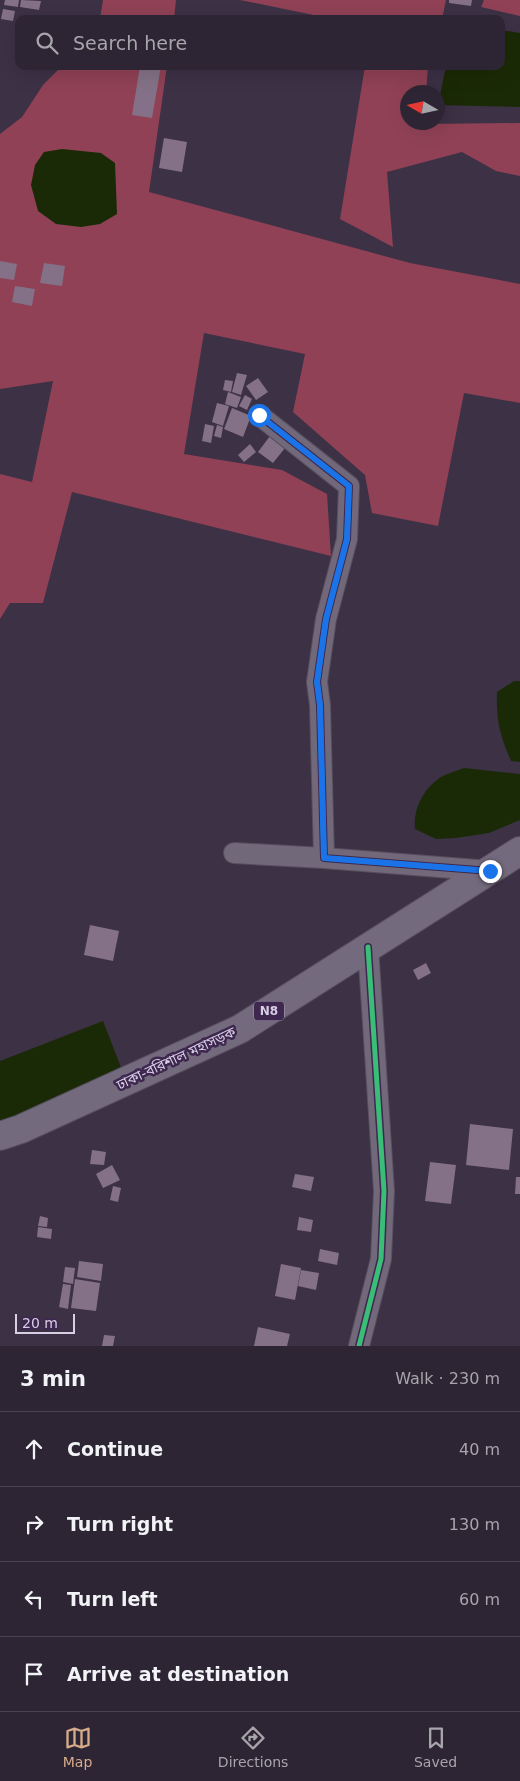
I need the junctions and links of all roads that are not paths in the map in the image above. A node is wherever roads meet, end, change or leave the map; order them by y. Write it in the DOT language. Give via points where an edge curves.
graph roads {
  1 [pos="259,415"];
  2 [pos="520,851"];
  3 [pos="234,853"];
  4 [pos="324,858"];
  5 [pos="496,866"];
  6 [pos="368,947"];
  7 [pos="0,1136"];
  8 [pos="358,1346"];
  1 -- 4 [label="street" via="349,486 347,539 326,619 317,682"];
  2 -- 5 [label="highway, ঢাকা-বরিশাল মহাসড়ক / N8"];
  3 -- 4 [label="street"];
  4 -- 5 [label="street" via="490,871"];
  5 -- 6 [label="highway, ঢাকা-বরিশাল মহাসড়ক / N8"];
  6 -- 7 [label="highway, ঢাকা-বরিশাল মহাসড়ক / N8" via="240,1029 22,1129"];
  6 -- 8 [label="street" via="384,1190 381,1259"];
}
